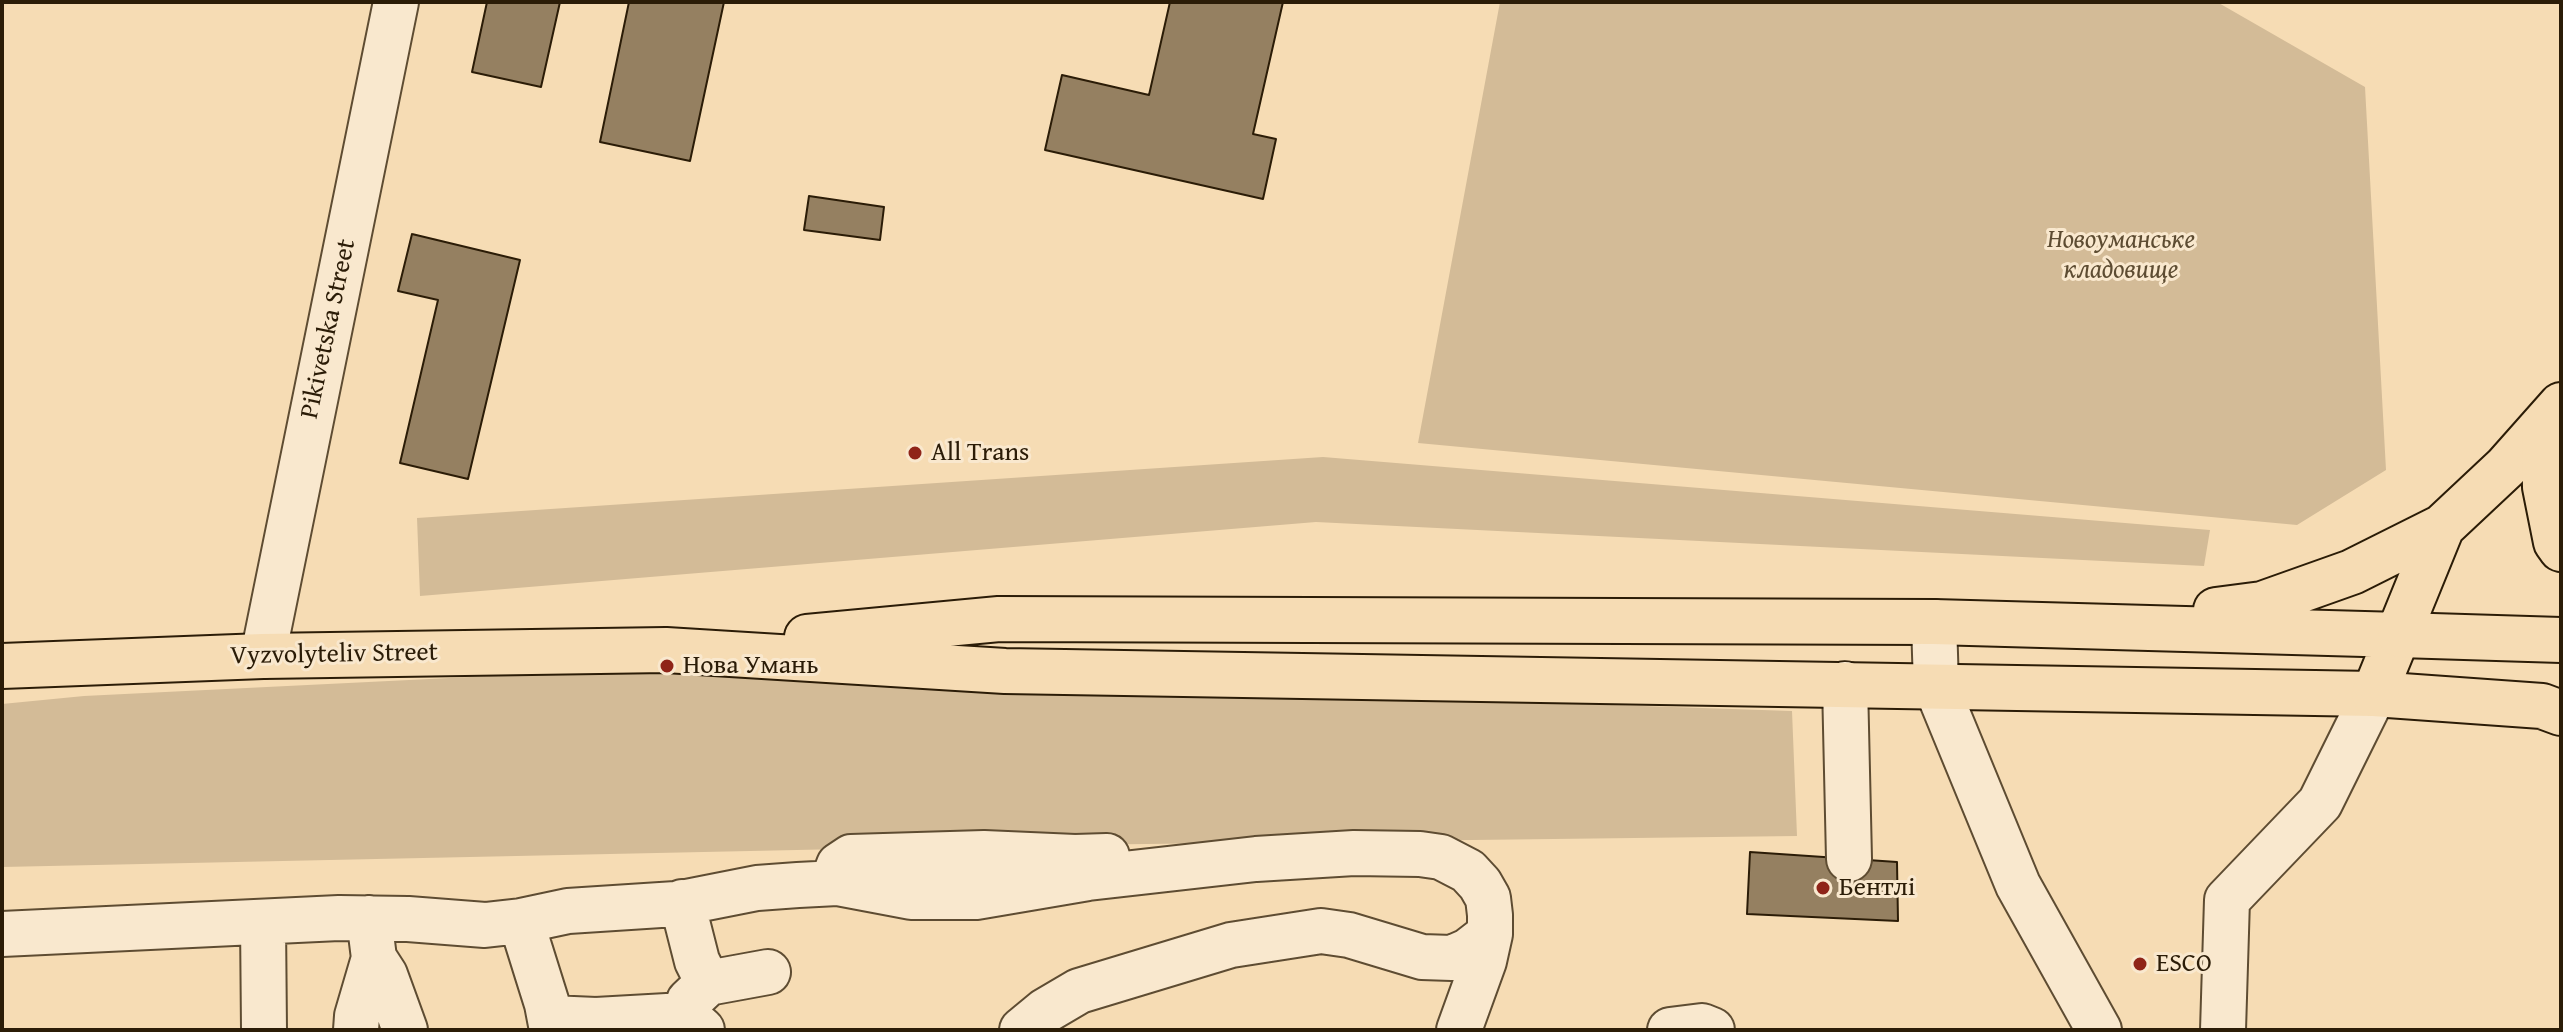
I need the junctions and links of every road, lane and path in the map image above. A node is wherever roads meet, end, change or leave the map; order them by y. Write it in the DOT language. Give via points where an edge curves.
graph roads {
  1 [pos="396,2"];
  2 [pos="2555,416"];
  3 [pos="2442,527"];
  4 [pos="2561,549"];
  5 [pos="1934,622"];
  6 [pos="2111,625"];
  7 [pos="2400,635"];
  8 [pos="2561,640"];
  9 [pos="666,650"];
  10 [pos="263,656"];
  11 [pos="2,666"];
  12 [pos="1845,684"];
  13 [pos="1936,686"];
  14 [pos="2374,694"];
  15 [pos="2561,713"];
  16 [pos="1849,859"];
  17 [pos="682,902"];
  18 [pos="521,921"];
  19 [pos="263,922"];
  20 [pos="2,934"];
  21 [pos="1490,934"];
  22 [pos="372,938"];
  23 [pos="768,972"];
  24 [pos="698,1009"];
  25 [pos="551,1024"];
  26 [pos="264,1030"];
  27 [pos="356,1030"];
  28 [pos="405,1030"];
  29 [pos="1022,1030"];
  30 [pos="1459,1030"];
  31 [pos="1670,1030"];
  32 [pos="1712,1030"];
  33 [pos="2099,1030"];
  34 [pos="2223,1030"];
  1 -- 10 [label="street, Pikivetska Street"];
  2 -- 3 [label="main road"];
  2 -- 4 [label="main road" via="2545,487"];
  2 -- 7 [label="main road"];
  3 -- 6 [label="main road" via="2352,572 2262,604"];
  3 -- 7 [label="main road"];
  5 -- 6 [label="main road"];
  5 -- 9 [label="main road" via="999,619"];
  5 -- 13 [label="street"];
  6 -- 7 [label="main road"];
  7 -- 8 [label="main road"];
  7 -- 14 [label="main road"];
  9 -- 10 [label="main road, Vyzvolyteliv Street"];
  9 -- 12 [label="main road" via="1005,671"];
  10 -- 11 [label="main road, Vyzvolyteliv Street"];
  12 -- 13 [label="main road"];
  12 -- 16 [label="street"];
  13 -- 14 [label="main road"];
  13 -- 33 [label="street" via="2018,885"];
  14 -- 15 [label="main road" via="2542,706"];
  14 -- 34 [label="street" via="2320,803 2227,900"];
  17 -- 18 [label="street" via="568,911"];
  17 -- 21 [label="street" via="757,888 832,883 911,897 976,897 1204,864 1354,853 1420,854 1441,857 1480,884 1488,898"];
  17 -- 24 [label="street" via="697,961"];
  18 -- 22 [label="street"];
  18 -- 25 [label="street"];
  19 -- 20 [label="street"];
  19 -- 22 [label="street"];
  19 -- 26 [label="street"];
  21 -- 29 [label="street" via="1452,958 1422,957 1321,931 1231,945 1079,991"];
  21 -- 30 [label="street"];
  22 -- 27 [label="street"];
  22 -- 28 [label="street"];
  23 -- 24 [label="street"];
  24 -- 25 [label="street"];
  31 -- 32 [label="street"];
}
